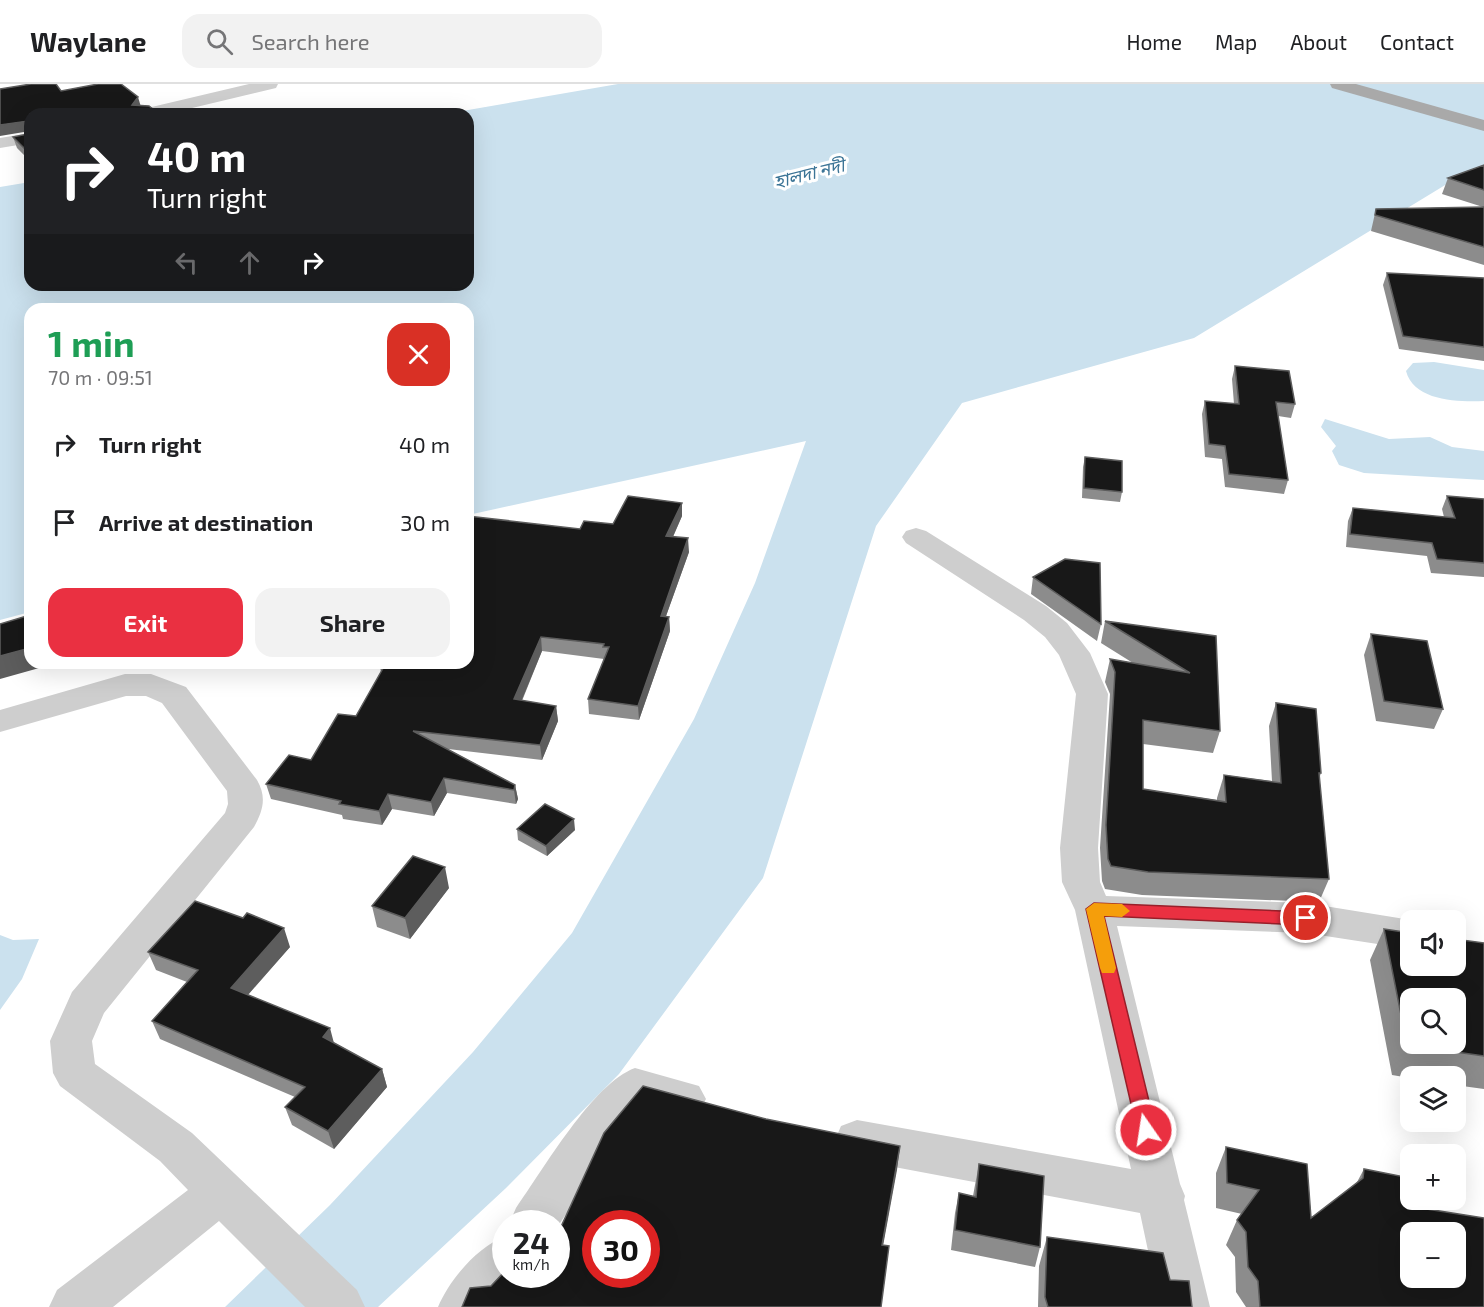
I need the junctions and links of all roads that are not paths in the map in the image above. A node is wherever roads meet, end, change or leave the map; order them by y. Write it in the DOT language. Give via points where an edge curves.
graph roads {
  1 [pos="270,84"];
  2 [pos="1338,84"];
  3 [pos="170,108"];
  4 [pos="1484,126"];
  5 [pos="24,139"];
  6 [pos="0,143"];
  7 [pos="916,537"];
  8 [pos="0,721"];
  9 [pos="1094,909"];
  10 [pos="1400,932"];
  11 [pos="726,1110"];
  12 [pos="821,1132"];
  13 [pos="221,1192"];
  14 [pos="1162,1196"];
  15 [pos="543,1210"];
  16 [pos="492,1275"];
  17 [pos="74,1307"];
  18 [pos="340,1307"];
  19 [pos="463,1307"];
  20 [pos="1185,1307"];
  1 -- 3 [label="street"];
  2 -- 4 [label="main road"];
  5 -- 6 [label="street"];
  7 -- 9 [label="street" via="1035,613 1056,630 1085,673 1092,694 1079,848 1081,882"];
  8 -- 13 [label="street" via="125,685 162,688 174,695 244,789 246,804 241,818 87,1004 71,1041 75,1073 176,1147"];
  9 -- 10 [label="street" via="1306,918"];
  9 -- 14 [label="street"];
  11 -- 15 [label="street" via="635,1087 599,1127"];
  12 -- 14 [label="street"];
  13 -- 17 [label="street"];
  13 -- 18 [label="street"];
  14 -- 20 [label="street"];
  16 -- 19 [label="street"];
}
